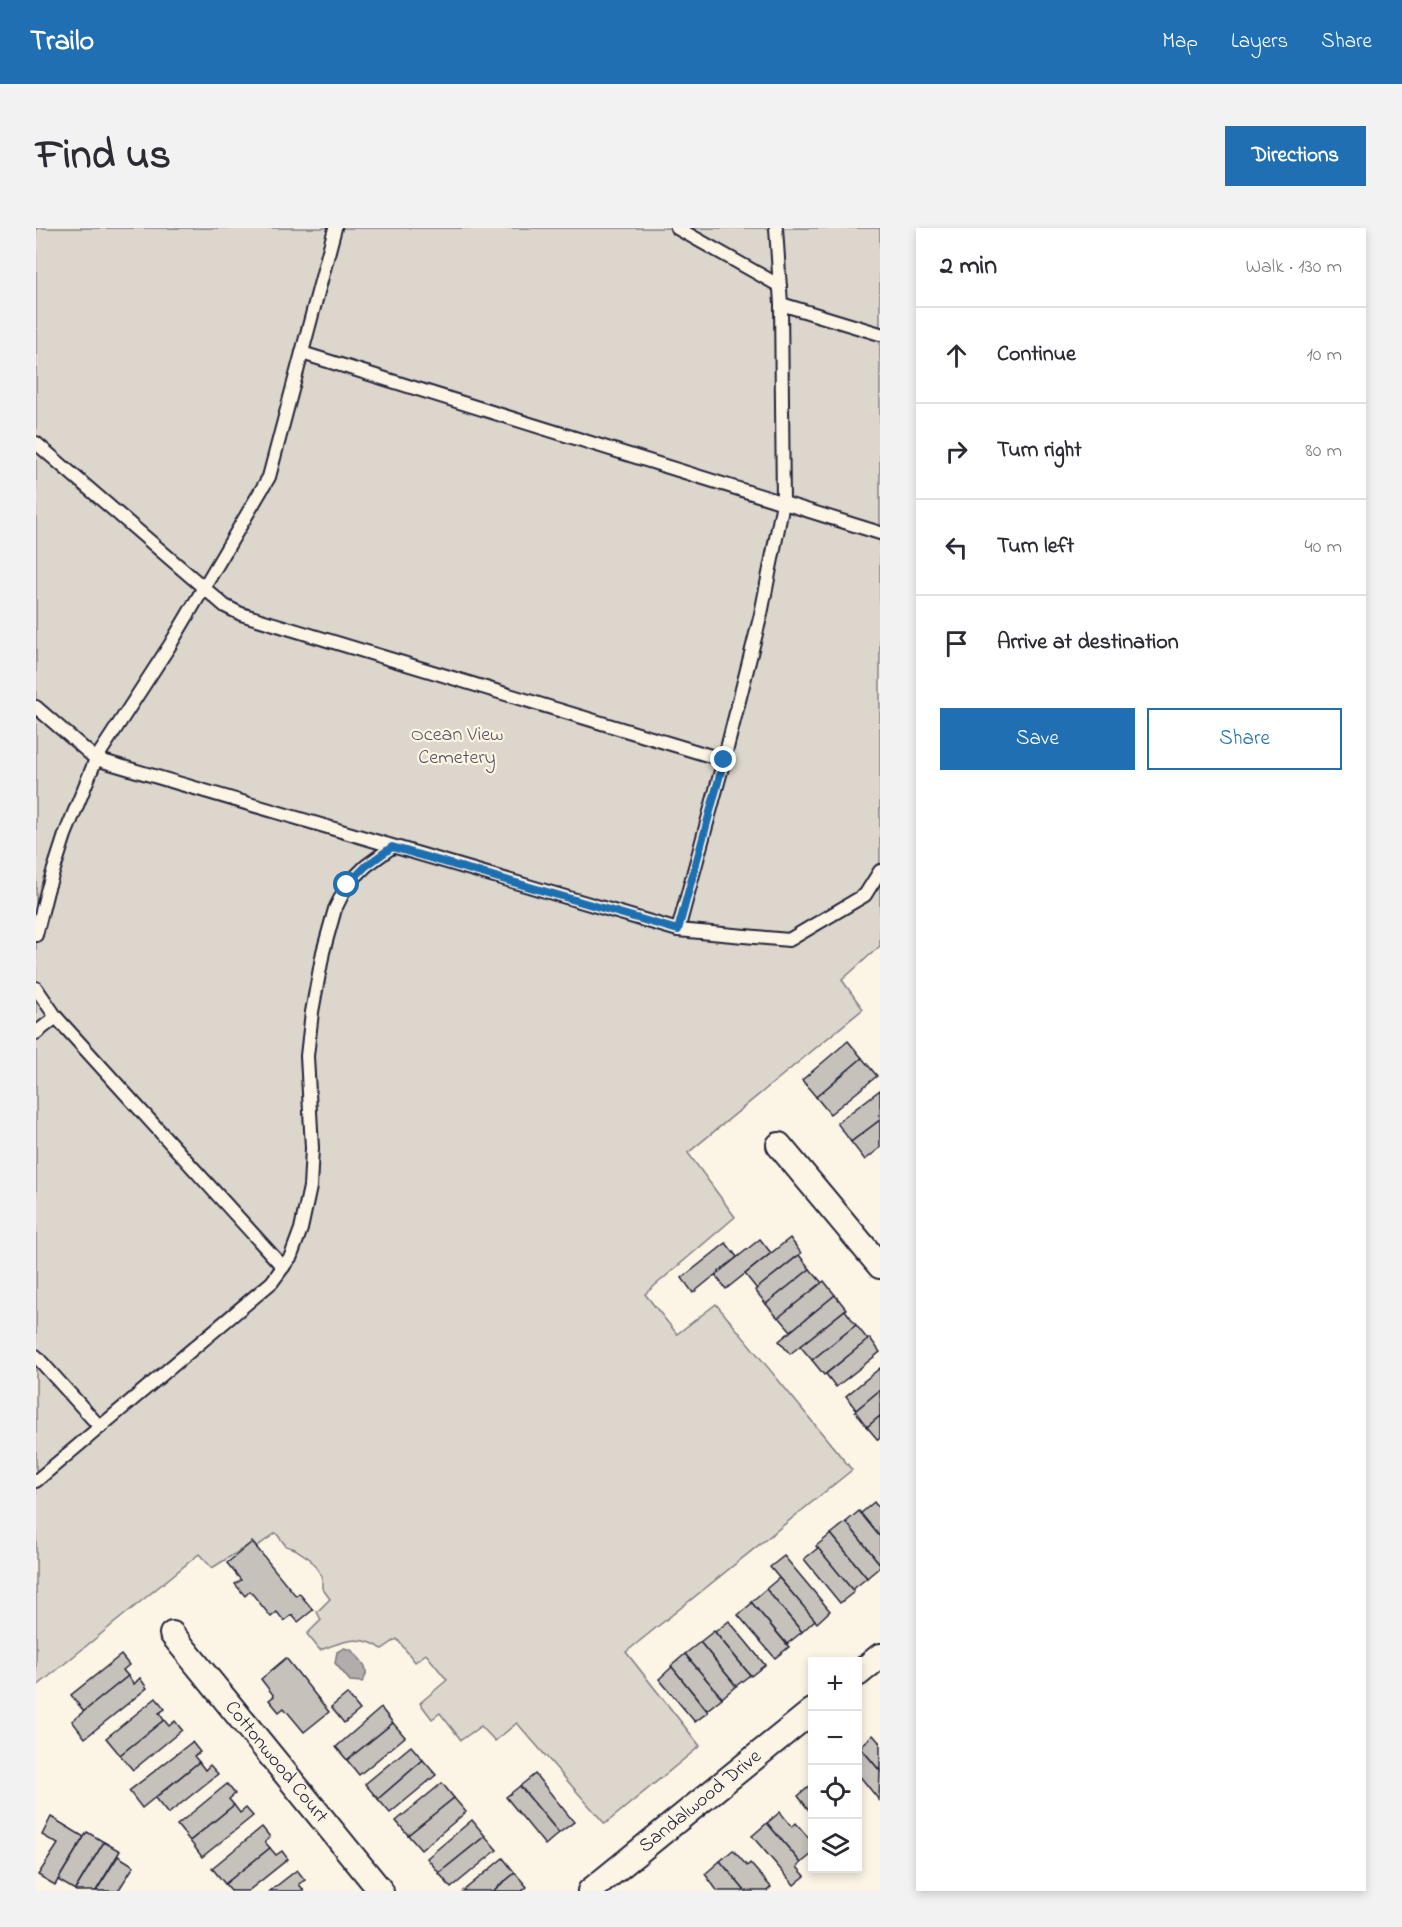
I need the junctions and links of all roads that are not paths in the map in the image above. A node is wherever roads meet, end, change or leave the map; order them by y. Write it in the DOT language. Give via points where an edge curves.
graph roads {
  1 [pos="335,228"];
  2 [pos="677,228"];
  3 [pos="776,228"];
  4 [pos="780,286"];
  5 [pos="781,304"];
  6 [pos="880,334"];
  7 [pos="303,353"];
  8 [pos="36,443"];
  9 [pos="783,502"];
  10 [pos="880,533"];
  11 [pos="204,588"];
  12 [pos="36,707"];
  13 [pos="96,759"];
  14 [pos="724,760"];
  15 [pos="392,847"];
  16 [pos="880,871"];
  17 [pos="678,930"];
  18 [pos="36,935"];
  19 [pos="36,988"];
  20 [pos="56,1017"];
  21 [pos="36,1033"];
  22 [pos="779,1145"];
  23 [pos="880,1266"];
  24 [pos="283,1267"];
  25 [pos="36,1356"];
  26 [pos="100,1427"];
  27 [pos="36,1481"];
  28 [pos="172,1634"];
  29 [pos="880,1656"];
  30 [pos="862,1671"];
  31 [pos="812,1711"];
  32 [pos="381,1891"];
  33 [pos="590,1891"];
  1 -- 7 [label="lane"];
  2 -- 4 [label="lane"];
  3 -- 4 [label="lane"];
  4 -- 5 [label="lane"];
  5 -- 6 [label="lane"];
  5 -- 9 [label="lane"];
  7 -- 9 [label="lane"];
  7 -- 11 [label="lane" via="269,477"];
  8 -- 11 [label="lane"];
  9 -- 10 [label="lane"];
  9 -- 14 [label="lane" via="761,614"];
  11 -- 13 [label="lane"];
  11 -- 14 [label="lane" via="241,614"];
  12 -- 13 [label="lane"];
  13 -- 15 [label="lane"];
  13 -- 18 [label="lane" via="65,835"];
  14 -- 17 [label="lane"];
  15 -- 17 [label="lane"];
  15 -- 24 [label="lane" via="347,885 335,909 323,951 307,1056 310,1187 301,1229"];
  16 -- 17 [label="lane" via="866,895 789,940"];
  19 -- 20 [label="lane"];
  20 -- 21 [label="lane"];
  20 -- 24 [label="lane"];
  22 -- 23 [label="street"];
  24 -- 26 [label="lane" via="272,1282"];
  25 -- 26 [label="lane"];
  26 -- 27 [label="lane"];
  28 -- 32 [label="street, Cottonwood Court"];
  29 -- 30 [label="street"];
  31 -- 33 [label="street, Sandalwood Drive"];
}
